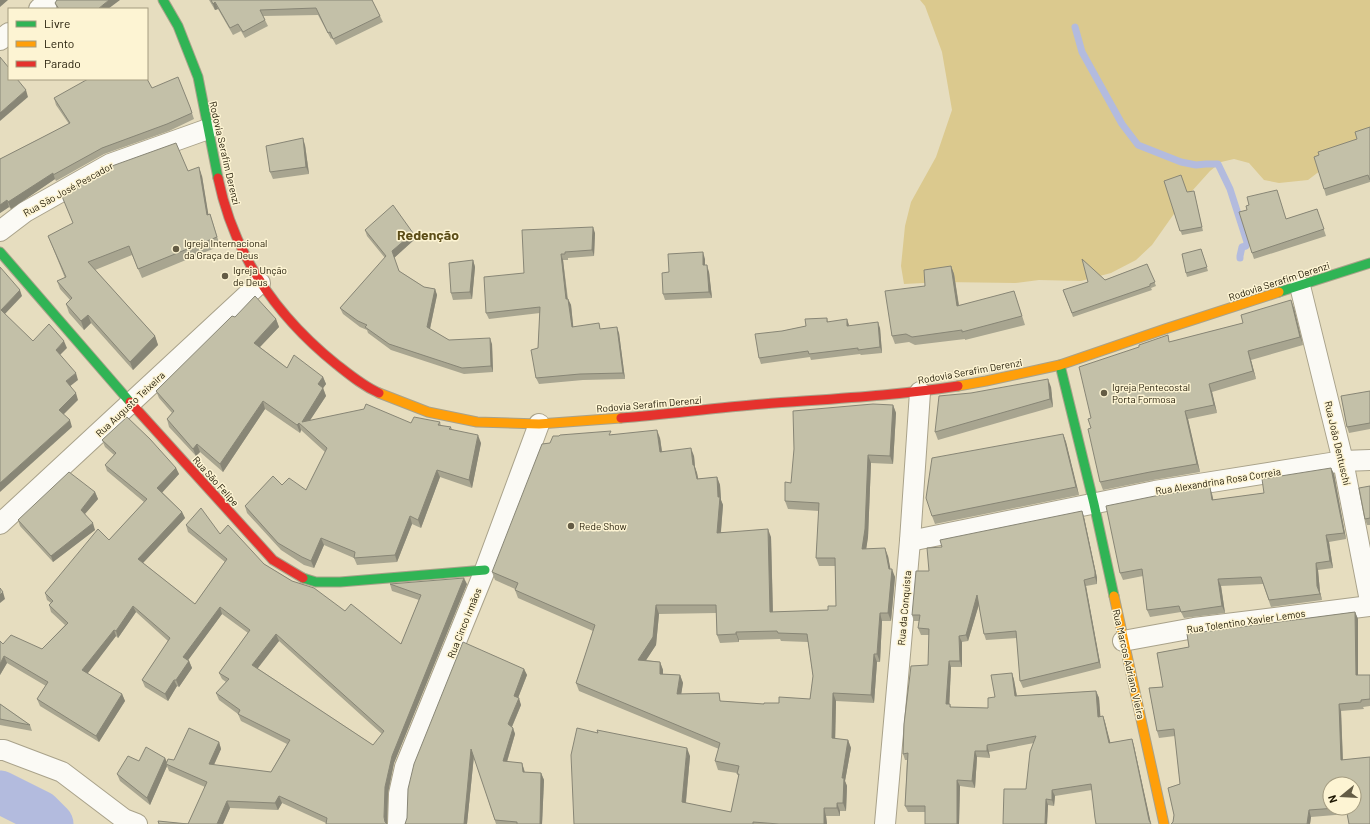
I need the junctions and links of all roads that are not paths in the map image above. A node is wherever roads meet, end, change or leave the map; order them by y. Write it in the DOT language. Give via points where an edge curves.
graph roads {
  1 [pos="50,0"];
  2 [pos="163,0"];
  3 [pos="40,8"];
  4 [pos="8,34"];
  5 [pos="0,40"];
  6 [pos="208,129"];
  7 [pos="0,231"];
  8 [pos="0,252"];
  9 [pos="1370,263"];
  10 [pos="260,282"];
  11 [pos="1300,286"];
  12 [pos="1060,365"];
  13 [pos="920,392"];
  14 [pos="131,403"];
  15 [pos="539,424"];
  16 [pos="1370,460"];
  17 [pos="1343,461"];
  18 [pos="1094,504"];
  19 [pos="0,524"];
  20 [pos="910,541"];
  21 [pos="485,570"];
  22 [pos="1370,601"];
  23 [pos="1370,606"];
  24 [pos="1123,641"];
  25 [pos="0,750"];
  26 [pos="137,824"];
  27 [pos="398,824"];
  28 [pos="885,824"];
  29 [pos="1164,824"];
  1 -- 3 [label="street"];
  2 -- 6 [label="main road, Rodovia Serafim Derenzi" via="178,26 198,77"];
  4 -- 5 [label="street"];
  6 -- 7 [label="street, Rua São José Pescador" via="110,164 25,212"];
  6 -- 10 [label="main road, Rodovia Serafim Derenzi" via="224,202 237,239"];
  8 -- 14 [label="main road, Rua São Felipe"];
  9 -- 11 [label="main road, Rodovia Serafim Derenzi"];
  10 -- 14 [label="street, Rua Augusto Teixeira"];
  10 -- 15 [label="main road, Rodovia Serafim Derenzi" via="281,311 324,354 367,388 428,412 477,422"];
  11 -- 12 [label="main road, Rodovia Serafim Derenzi"];
  11 -- 17 [label="street, Rua João Dentuschi"];
  12 -- 13 [label="main road, Rodovia Serafim Derenzi"];
  12 -- 18 [label="main road, Rua Marcos Adriano Vieira"];
  13 -- 15 [label="main road, Rodovia Serafim Derenzi"];
  13 -- 20 [label="street, Rua da Conquista"];
  14 -- 19 [label="street, Rua Augusto Teixeira"];
  14 -- 21 [label="main road, Rua São Felipe" via="273,560 299,576 316,582 340,582"];
  15 -- 21 [label="street, Rua Cinco Irmãos"];
  16 -- 17 [label="street, Rua Alexandrina Rosa Correia"];
  17 -- 18 [label="street, Rua Alexandrina Rosa Correia" via="1211,481"];
  17 -- 22 [label="street, Rua João Dentuschi"];
  18 -- 20 [label="street"];
  18 -- 24 [label="main road, Rua Marcos Adriano Vieira"];
  20 -- 28 [label="street, Rua da Conquista"];
  21 -- 27 [label="street, Rua Cinco Irmãos" via="405,767 399,794"];
  23 -- 24 [label="street, Rua Tolentino Xavier Lemos" via="1194,628"];
  24 -- 29 [label="main road, Rua Marcos Adriano Vieira"];
  25 -- 26 [label="street" via="62,772 124,819"];
}
